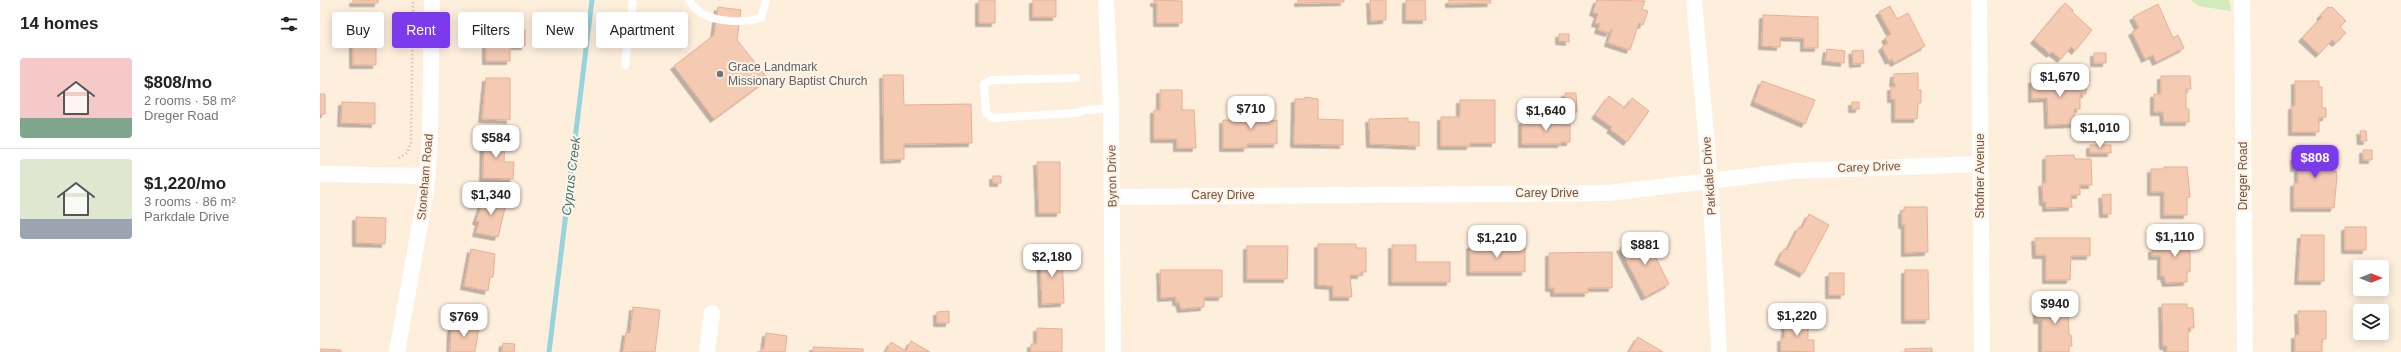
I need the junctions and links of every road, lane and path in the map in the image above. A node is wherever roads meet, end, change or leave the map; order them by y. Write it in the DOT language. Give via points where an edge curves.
graph roads {
  1 [pos="413,0"];
  2 [pos="432,0"];
  3 [pos="633,0"];
  4 [pos="689,0"];
  5 [pos="766,0"];
  6 [pos="1106,0"];
  7 [pos="1694,0"];
  8 [pos="1979,0"];
  9 [pos="2242,0"];
  10 [pos="625,65"];
  11 [pos="1076,78"];
  12 [pos="1111,108"];
  13 [pos="399,158"];
  14 [pos="1980,164"];
  15 [pos="320,174"];
  16 [pos="428,176"];
  17 [pos="1710,180"];
  18 [pos="1112,197"];
  19 [pos="712,313"];
  20 [pos="397,352"];
  21 [pos="707,352"];
  22 [pos="1113,352"];
  23 [pos="1719,352"];
  24 [pos="1982,352"];
  25 [pos="2245,352"];
  1 -- 13 [label="path" via="411,143 407,153"];
  2 -- 16 [label="street, Stoneham Road"];
  3 -- 10 [label="lane"];
  4 -- 5 [label="lane" via="699,12 707,16 748,22 761,18"];
  6 -- 12 [label="street, Byron Drive"];
  7 -- 17 [label="street, Parkdale Drive"];
  8 -- 14 [label="street, Shofner Avenue"];
  9 -- 25 [label="street, Dreger Road"];
  11 -- 12 [label="lane" via="992,80 984,84 986,113 993,118 1076,113"];
  12 -- 18 [label="street, Byron Drive"];
  14 -- 17 [label="street, Carey Drive" via="1793,171"];
  14 -- 24 [label="street, Shofner Avenue"];
  15 -- 16 [label="street"];
  16 -- 20 [label="street, Stoneham Road"];
  17 -- 18 [label="street, Carey Drive" via="1608,193"];
  17 -- 23 [label="street, Parkdale Drive"];
  18 -- 22 [label="street, Byron Drive"];
  19 -- 21 [label="street"];
}
